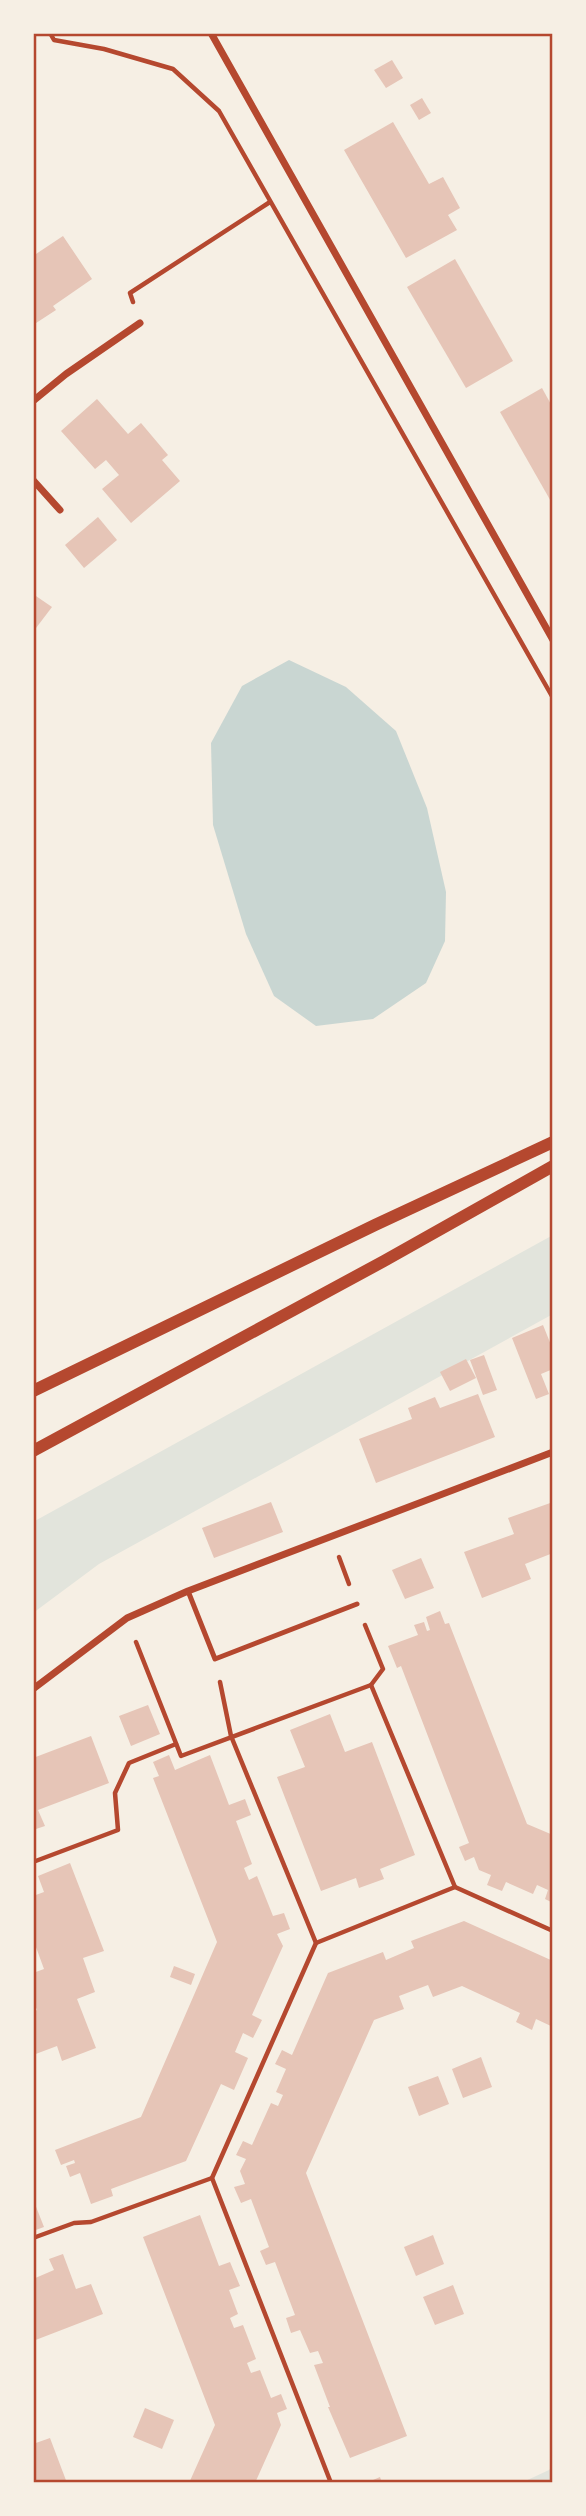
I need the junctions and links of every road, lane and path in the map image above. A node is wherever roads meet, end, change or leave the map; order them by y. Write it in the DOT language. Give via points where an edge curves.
graph roads {
  1 [pos="50,33"];
  2 [pos="211,33"];
  3 [pos="270,202"];
  4 [pos="140,323"];
  5 [pos="33,401"];
  6 [pos="33,480"];
  7 [pos="60,510"];
  8 [pos="553,640"];
  9 [pos="553,698"];
  10 [pos="553,1142"];
  11 [pos="553,1166"];
  12 [pos="33,1391"];
  13 [pos="33,1451"];
  14 [pos="553,1452"];
  15 [pos="332,1537"];
  16 [pos="188,1591"];
  17 [pos="356,1604"];
  18 [pos="127,1618"];
  19 [pos="215,1659"];
  20 [pos="371,1685"];
  21 [pos="33,1689"];
  22 [pos="231,1736"];
  23 [pos="176,1744"];
  24 [pos="33,1862"];
  25 [pos="455,1887"];
  26 [pos="553,1931"];
  27 [pos="316,1943"];
  28 [pos="212,2178"];
  29 [pos="33,2238"];
  30 [pos="331,2483"];
  1 -- 3 [label="path" via="54,40 173,69 219,111"];
  2 -- 8 [label="street"];
  3 -- 4 [label="path" via="130,293"];
  3 -- 9 [label="path"];
  4 -- 5 [label="street"];
  6 -- 7 [label="street"];
  10 -- 12 [label="street"];
  11 -- 13 [label="street"];
  14 -- 15 [label="street"];
  15 -- 16 [label="street"];
  15 -- 17 [label="path"];
  16 -- 18 [label="street"];
  16 -- 19 [label="lane"];
  17 -- 19 [label="lane"];
  17 -- 20 [label="path" via="383,1669"];
  18 -- 21 [label="street"];
  18 -- 23 [label="path"];
  19 -- 22 [label="path"];
  20 -- 22 [label="path"];
  20 -- 25 [label="path"];
  22 -- 23 [label="path" via="181,1756"];
  22 -- 27 [label="path"];
  23 -- 24 [label="path" via="129,1763 115,1793 118,1830"];
  25 -- 26 [label="path"];
  25 -- 27 [label="path"];
  27 -- 28 [label="path"];
  28 -- 29 [label="path"];
  28 -- 30 [label="path"];
}
